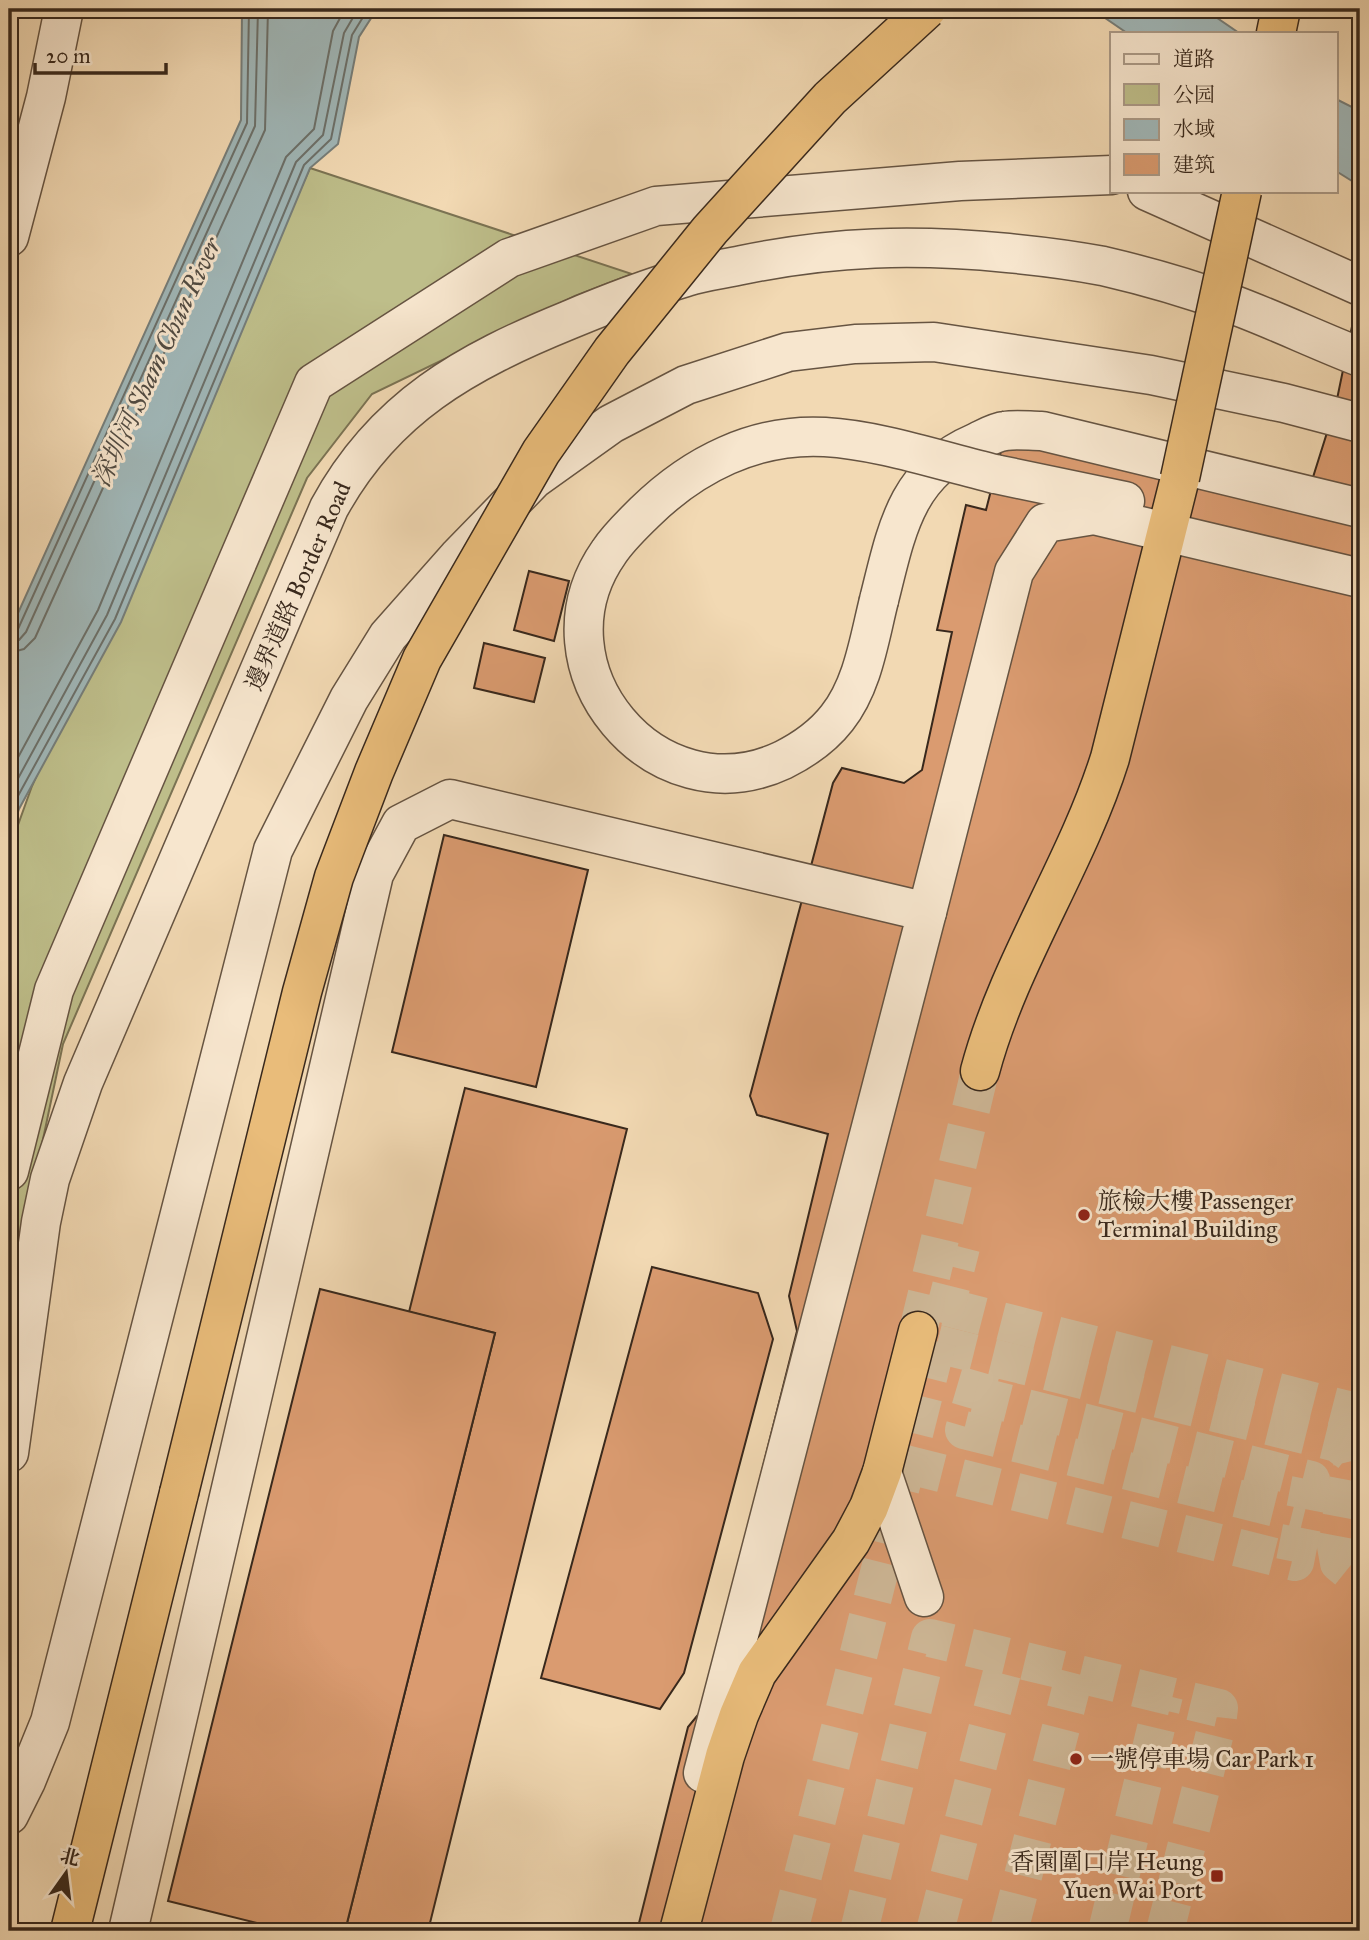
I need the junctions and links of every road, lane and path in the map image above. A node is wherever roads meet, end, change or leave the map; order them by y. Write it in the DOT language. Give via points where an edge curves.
graph roads {
  1 [pos="64,9"];
  2 [pos="927,9"];
  3 [pos="1281,9"];
  4 [pos="1276,32"];
  5 [pos="1110,175"];
  6 [pos="1149,192"];
  7 [pos="1242,192"];
  8 [pos="9,237"];
  9 [pos="1360,286"];
  10 [pos="1360,357"];
  11 [pos="1360,423"];
  12 [pos="1176,494"];
  13 [pos="1360,508"];
  14 [pos="1360,578"];
  15 [pos="927,912"];
  16 [pos="980,1072"];
  17 [pos="9,1171"];
  18 [pos="918,1331"];
  19 [pos="9,1453"];
  20 [pos="883,1472"];
  21 [pos="925,1597"];
  22 [pos="9,1815"];
  23 [pos="70,1931"];
  24 [pos="128,1931"];
  25 [pos="662,1931"];
  26 [pos="679,1931"];
  1 -- 8 [label="lane"];
  2 -- 23 [label="highway, bridge" via="830,98 710,230 612,351 541,452 422,659 334,877 302,992"];
  3 -- 4 [label="highway"];
  5 -- 17 [label="lane" via="960,181 656,206 509,258 314,383 54,990"];
  6 -- 9 [label="lane"];
  7 -- 12 [label="highway, bridge"];
  10 -- 19 [label="lane, 邊界道路 Border Road" via="1231,303 1101,266 898,246 827,251 689,276 535,334 472,364 422,397 377,438 347,475 329,508 83,1083 50,1179 41,1222"];
  11 -- 22 [label="lane" via="1151,375 934,342 855,344 788,352 687,385 611,424 534,478 388,636 349,699 273,850 50,1722"];
  12 -- 13 [label="lane, bridge" via="995,474 858,441 823,437 781,440 733,452 676,484 608,552 588,598 584,623 590,671 614,718 670,762 722,772 748,771 797,753 837,719 851,697 908,502 936,466 955,452 1003,431 1042,431"];
  12 -- 16 [label="highway" via="1100,789 1005,995"];
  14 -- 15 [label="lane" via="1094,515 1045,523 1014,572"];
  15 -- 24 [label="lane" via="450,799 401,824 374,874"];
  15 -- 25 [label="lane"];
  18 -- 20 [label="highway"];
  20 -- 21 [label="lane"];
  20 -- 26 [label="highway" via="851,1541 757,1673 738,1715"];
}
